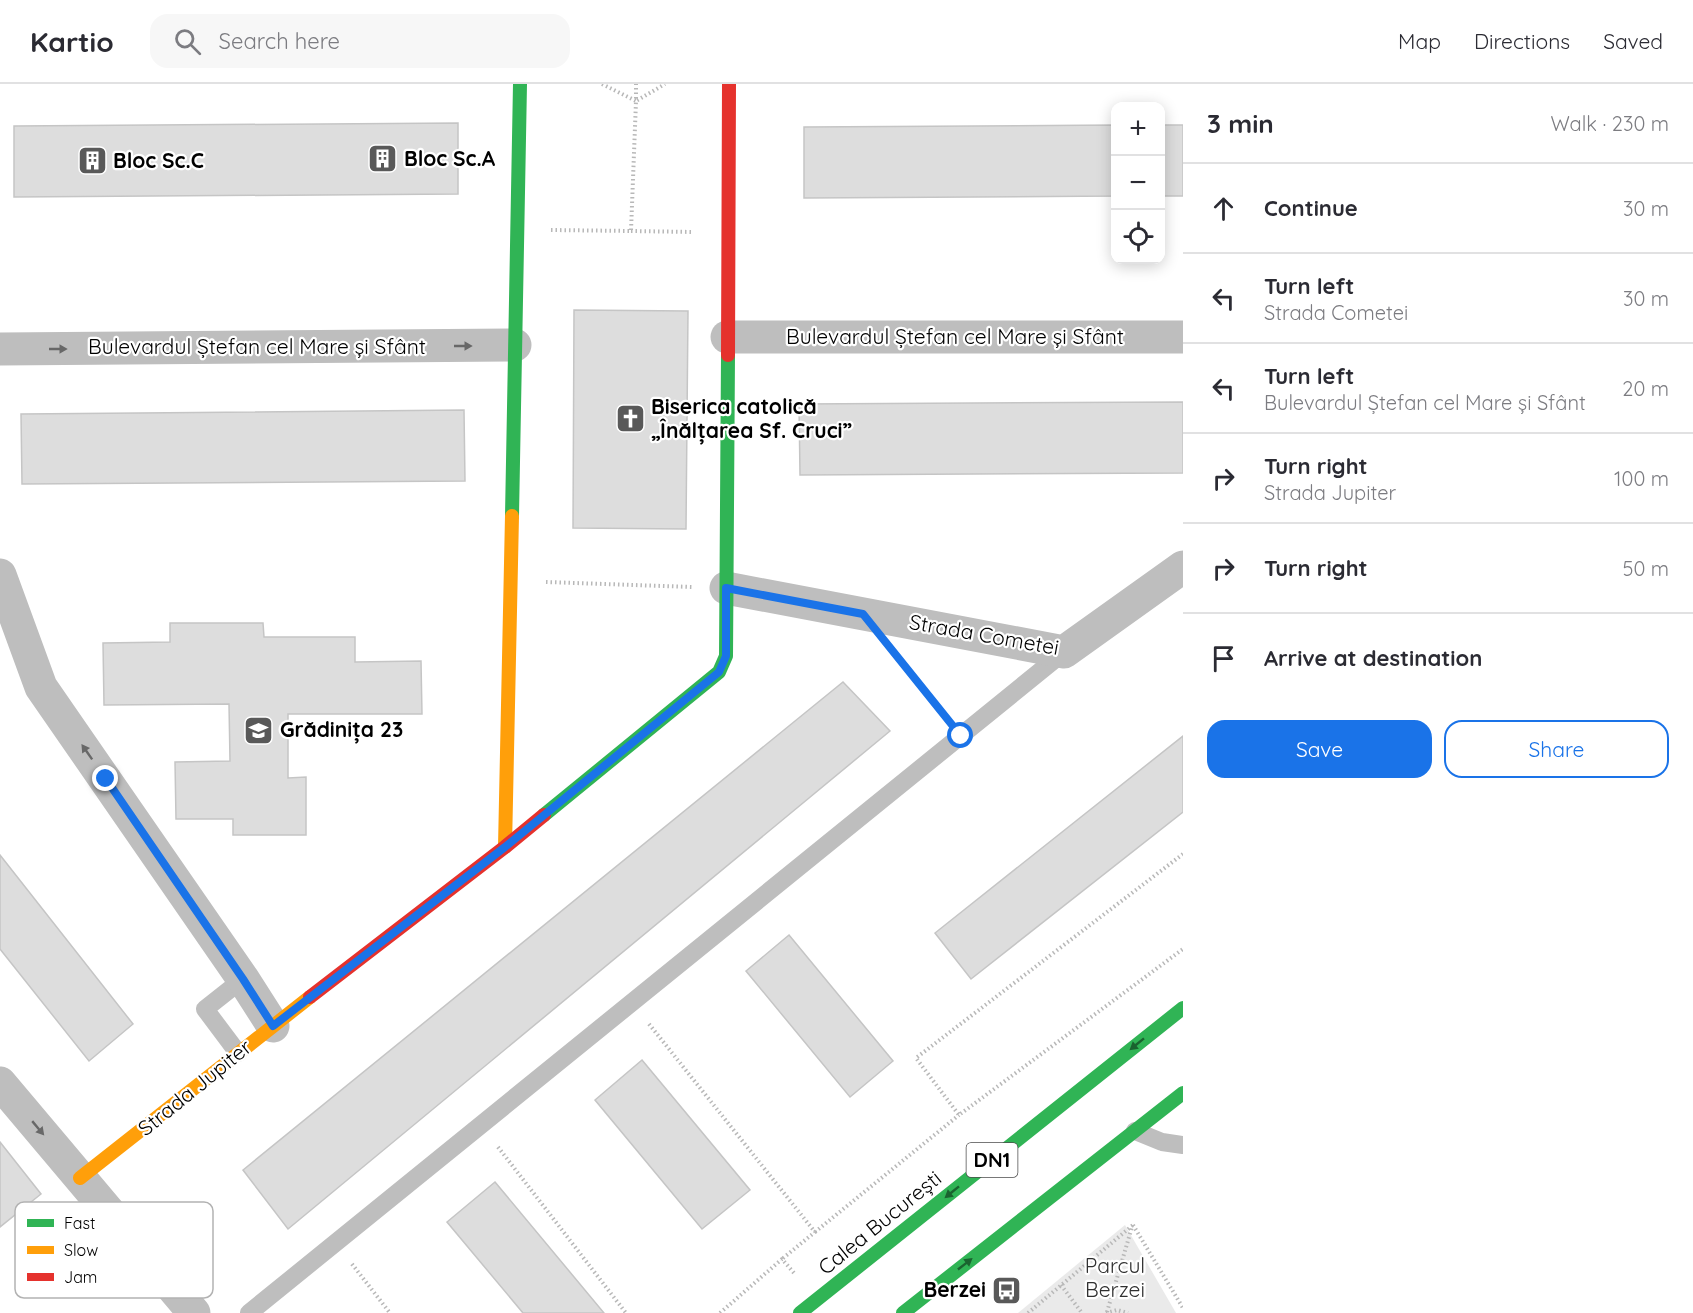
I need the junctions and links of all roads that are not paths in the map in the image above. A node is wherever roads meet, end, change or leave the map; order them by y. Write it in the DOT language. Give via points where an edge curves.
graph roads {
  1 [pos="520,84"];
  2 [pos="729,84"];
  3 [pos="728,337"];
  4 [pos="1183,337"];
  5 [pos="515,345"];
  6 [pos="0,349"];
  7 [pos="1183,567"];
  8 [pos="0,575"];
  9 [pos="726,588"];
  10 [pos="1064,652"];
  11 [pos="505,847"];
  12 [pos="243,979"];
  13 [pos="1183,1008"];
  14 [pos="273,1026"];
  15 [pos="238,1053"];
  16 [pos="0,1083"];
  17 [pos="1183,1093"];
  18 [pos="1135,1131"];
  19 [pos="1183,1145"];
  20 [pos="80,1178"];
  21 [pos="100,1202"];
  22 [pos="181,1298"];
  23 [pos="194,1313"];
  24 [pos="249,1313"];
  25 [pos="800,1313"];
  26 [pos="903,1313"];
  1 -- 5 [label="street"];
  2 -- 3 [label="street"];
  3 -- 4 [label="street, Bulevardul Ștefan cel Mare și Sfânt"];
  3 -- 9 [label="street"];
  6 -- 5 [label="street, Bulevardul Ștefan cel Mare și Sfânt, one-way"];
  5 -- 11 [label="street"];
  7 -- 10 [label="street, Strada Cometei"];
  12 -- 8 [label="street, one-way" via="40,687"];
  9 -- 10 [label="street, Strada Cometei"];
  9 -- 11 [label="street, Strada Jupiter" via="726,656 719,672"];
  10 -- 24 [label="lane"];
  11 -- 14 [label="street, Strada Jupiter"];
  12 -- 14 [label="street"];
  12 -- 15 [label="lane" via="205,1009"];
  13 -- 25 [label="street, Calea București / DN1, one-way"];
  14 -- 15 [label="street, Strada Jupiter"];
  15 -- 20 [label="street, Strada Jupiter"];
  16 -- 20 [label="street, one-way"];
  17 -- 18 [label="street"];
  18 -- 19 [label="lane"];
  26 -- 18 [label="street, one-way"];
  20 -- 21 [label="street"];
  22 -- 23 [label="street"];
}
